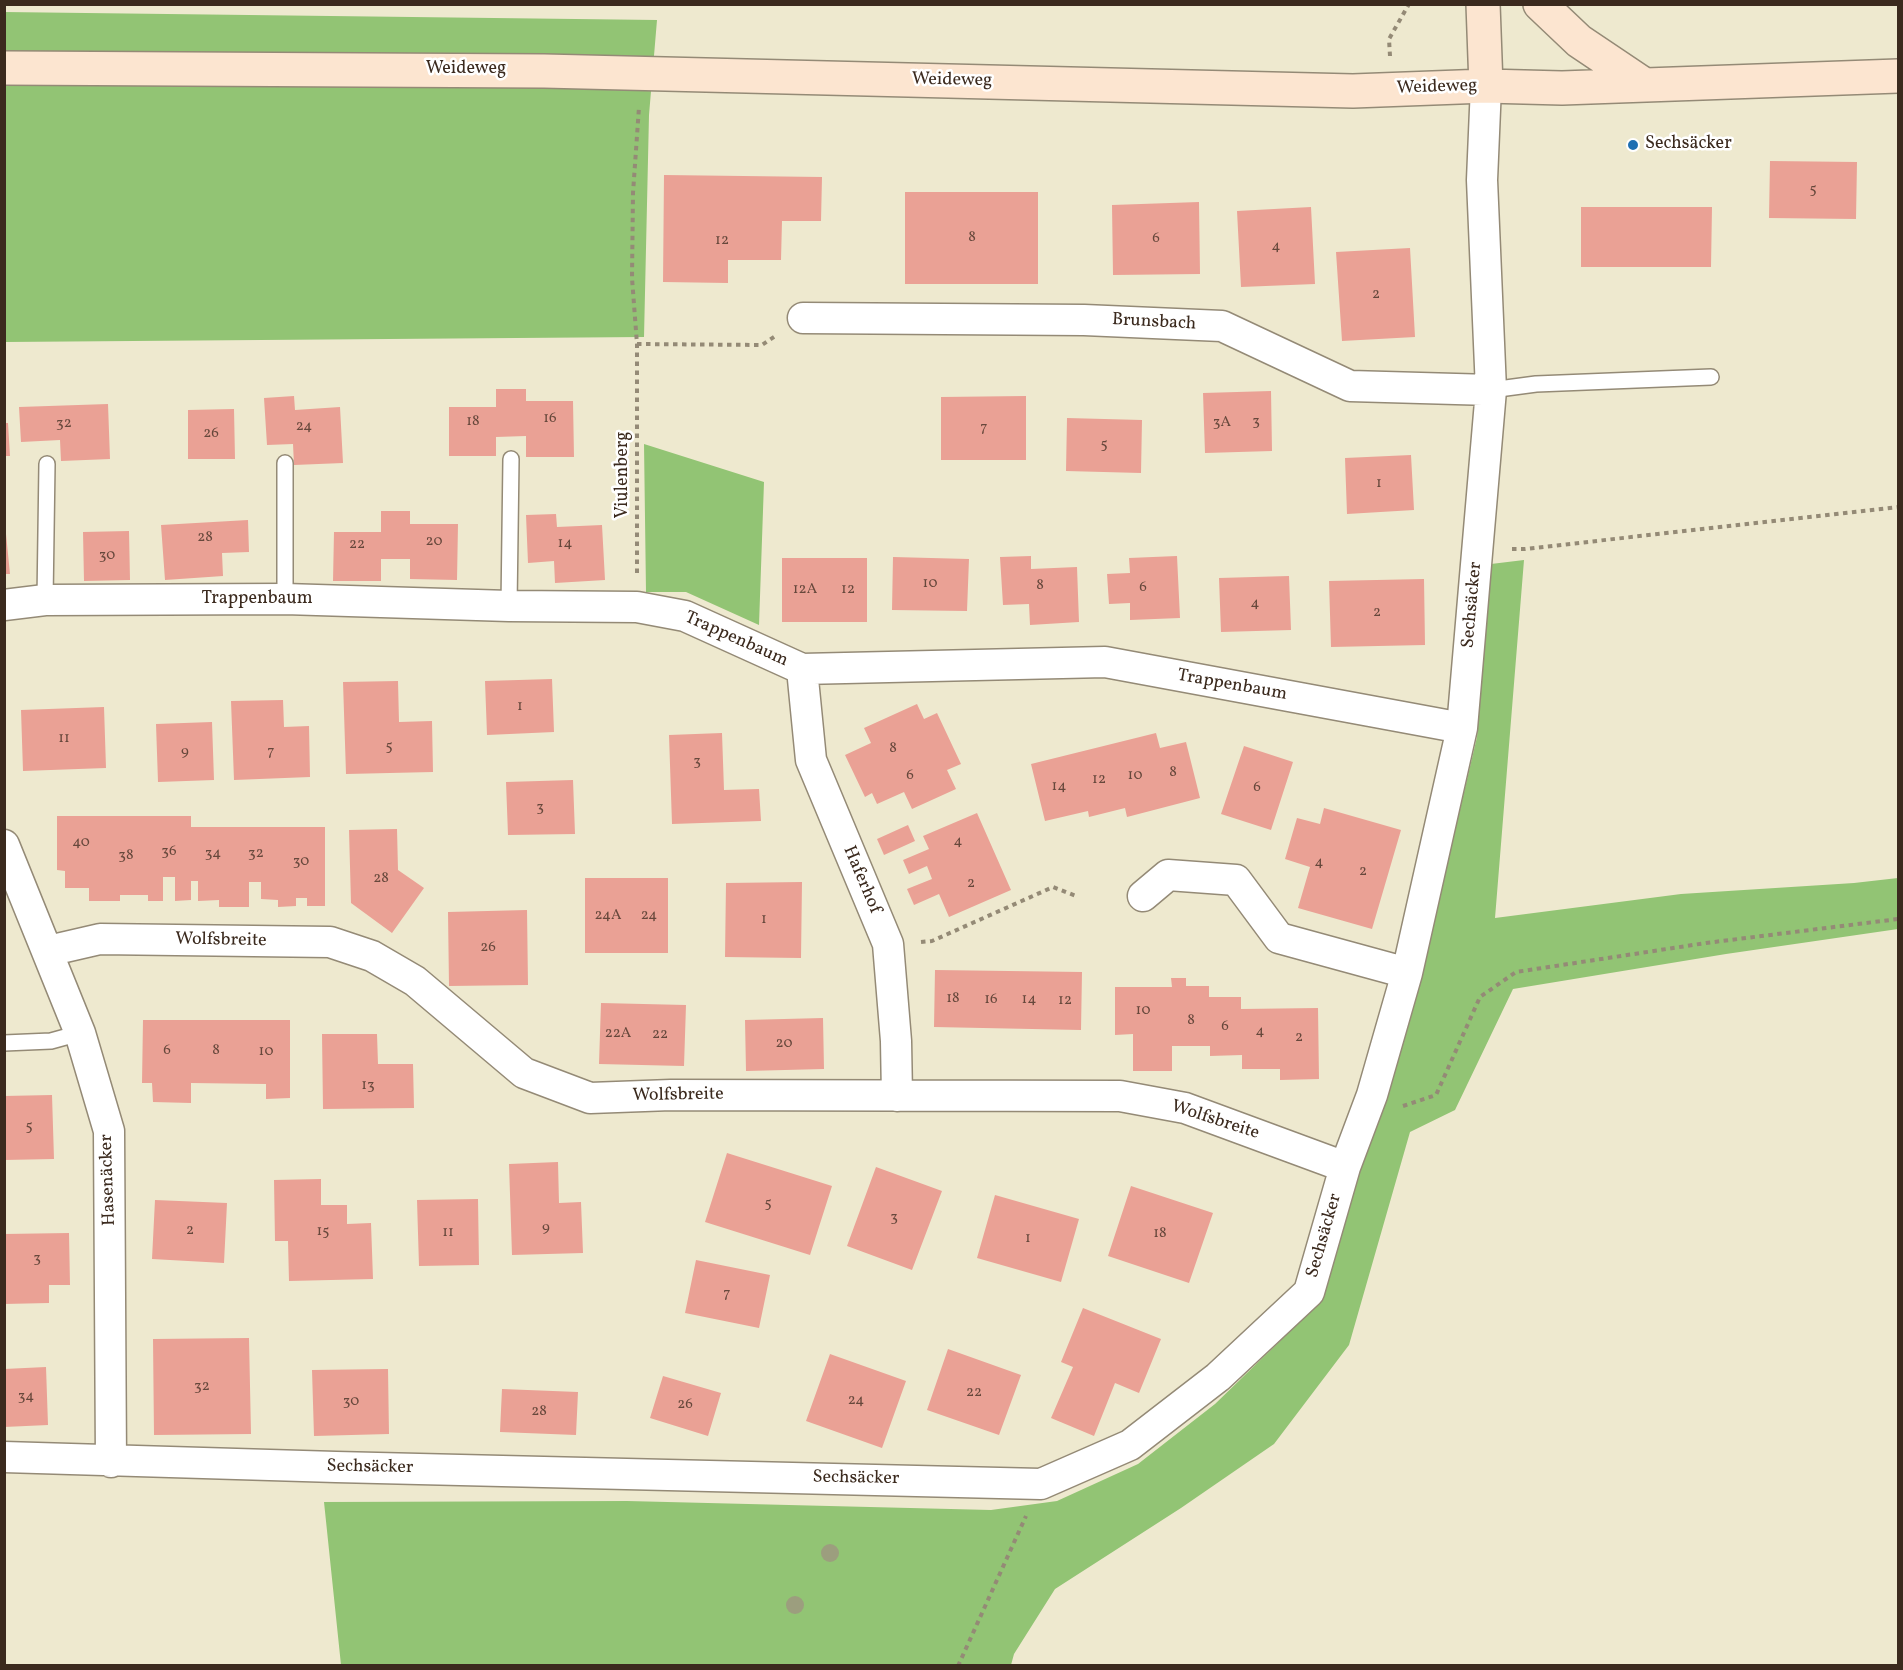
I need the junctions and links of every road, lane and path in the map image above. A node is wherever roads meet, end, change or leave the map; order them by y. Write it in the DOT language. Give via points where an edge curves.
graph roads {
  1 [pos="1408,4"];
  2 [pos="1484,4"];
  3 [pos="1540,4"];
  4 [pos="4,68"];
  5 [pos="1899,76"];
  6 [pos="1643,84"];
  7 [pos="1486,87"];
  8 [pos="1390,90"];
  9 [pos="639,99"];
  10 [pos="803,318"];
  11 [pos="637,344"];
  12 [pos="1711,377"];
  13 [pos="1491,390"];
  14 [pos="511,459"];
  15 [pos="47,464"];
  16 [pos="285,464"];
  17 [pos="1899,507"];
  18 [pos="1478,547"];
  19 [pos="285,599"];
  20 [pos="45,600"];
  21 [pos="4,605"];
  22 [pos="508,606"];
  23 [pos="637,607"];
  24 [pos="802,669"];
  25 [pos="1462,728"];
  26 [pos="4,845"];
  27 [pos="1076,896"];
  28 [pos="1143,896"];
  29 [pos="1899,919"];
  30 [pos="888,944"];
  31 [pos="48,951"];
  32 [pos="1407,974"];
  33 [pos="80,1033"];
  34 [pos="4,1043"];
  35 [pos="1372,1095"];
  36 [pos="897,1096"];
  37 [pos="1345,1167"];
  38 [pos="4,1457"];
  39 [pos="111,1462"];
  40 [pos="1041,1484"];
  41 [pos="958,1665"];
  1 -- 8 [label="path" via="1389,39"];
  2 -- 7 [label="main road"];
  3 -- 6 [label="main road" via="1580,41"];
  4 -- 8 [label="main road, Weideweg" via="556,71"];
  5 -- 6 [label="main road, Weideweg"];
  6 -- 7 [label="main road, Weideweg"];
  7 -- 8 [label="main road, Weideweg"];
  7 -- 13 [label="street, Sechsäcker" via="1482,180"];
  9 -- 11 [label="path, Viulenberg" via="632,278"];
  10 -- 11 [label="path" via="762,345"];
  10 -- 13 [label="street, Brunsbach" via="1084,320 1222,326 1350,386"];
  11 -- 23 [label="path, Viulenberg"];
  12 -- 13 [label="lane" via="1536,384"];
  13 -- 18 [label="street, Sechsäcker"];
  14 -- 22 [label="lane"];
  15 -- 20 [label="lane"];
  16 -- 19 [label="lane"];
  17 -- 18 [label="path" via="1525,549"];
  18 -- 25 [label="street, Sechsäcker"];
  19 -- 20 [label="street, Trappenbaum"];
  19 -- 22 [label="street, Trappenbaum"];
  20 -- 21 [label="street, Trappenbaum"];
  22 -- 23 [label="street, Trappenbaum"];
  23 -- 24 [label="street, Trappenbaum" via="685,616"];
  24 -- 25 [label="street, Trappenbaum" via="1105,662"];
  24 -- 30 [label="street, Haferhof" via="811,760"];
  25 -- 32 [label="street, Sechsäcker"];
  26 -- 31 [label="street, Hasenäcker"];
  27 -- 30 [label="path" via="1053,887 932,941"];
  28 -- 32 [label="street" via="1168,875 1236,879 1279,939"];
  29 -- 35 [label="path" via="1516,972 1480,997 1436,1095 1399,1107"];
  30 -- 36 [label="street, Haferhof"];
  31 -- 33 [label="street, Hasenäcker"];
  31 -- 36 [label="street, Wolfsbreite" via="100,939 330,942 372,956 415,981 524,1073 590,1098"];
  32 -- 35 [label="street, Sechsäcker"];
  33 -- 34 [label="lane" via="51,1041"];
  33 -- 39 [label="street, Hasenäcker" via="109,1131"];
  35 -- 37 [label="street, Sechsäcker"];
  36 -- 37 [label="street, Wolfsbreite" via="1120,1096 1185,1108"];
  37 -- 40 [label="street, Sechsäcker" via="1309,1292 1218,1377 1130,1445"];
  38 -- 39 [label="street, Sechsäcker"];
  39 -- 40 [label="street, Sechsäcker"];
  40 -- 41 [label="path"];
}
